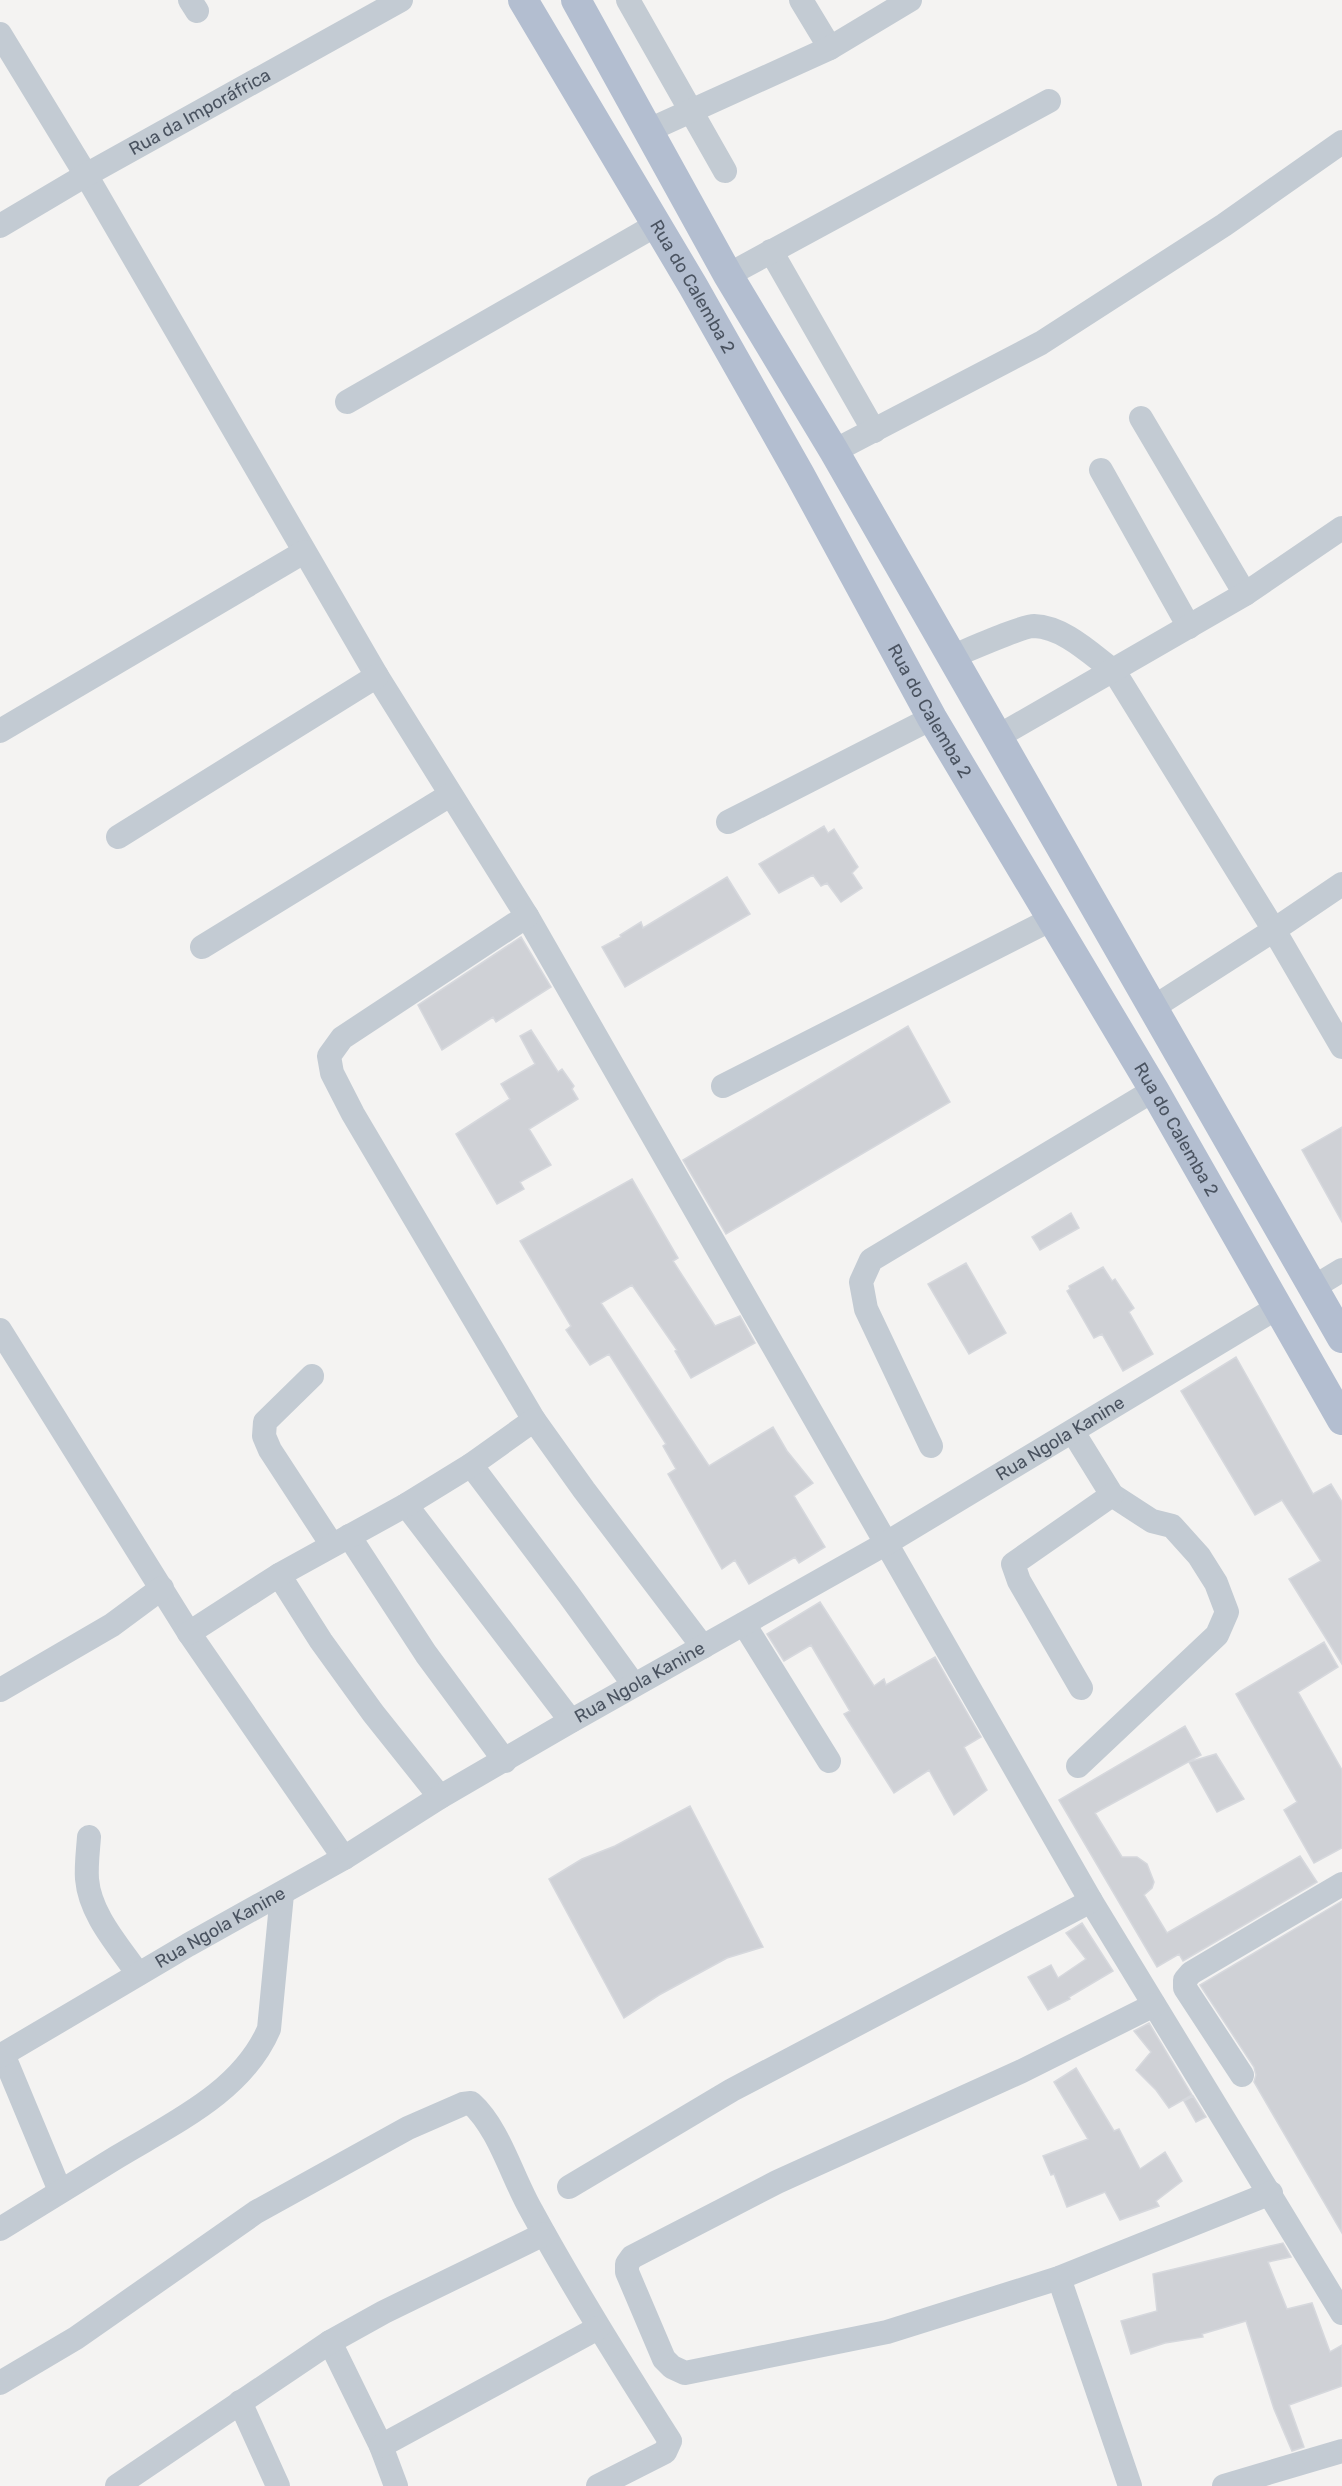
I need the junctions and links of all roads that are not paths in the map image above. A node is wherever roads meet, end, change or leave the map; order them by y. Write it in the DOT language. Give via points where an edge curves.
graph roads {
  1 [pos="401,0"];
  2 [pos="523,0"];
  3 [pos="628,0"];
  4 [pos="801,0"];
  5 [pos="910,0"];
  6 [pos="579,1"];
  7 [pos="0,34"];
  8 [pos="830,48"];
  9 [pos="1049,101"];
  10 [pos="691,111"];
  11 [pos="649,130"];
  12 [pos="1342,142"];
  13 [pos="725,171"];
  14 [pos="86,175"];
  15 [pos="656,225"];
  16 [pos="0,226"];
  17 [pos="771,251"];
  18 [pos="728,276"];
  19 [pos="347,402"];
  20 [pos="1141,418"];
  21 [pos="874,430"];
  22 [pos="834,451"];
  23 [pos="1101,470"];
  24 [pos="1342,528"];
  25 [pos="304,552"];
  26 [pos="1245,594"];
  27 [pos="1190,627"];
  28 [pos="951,657"];
  29 [pos="1114,671"];
  30 [pos="377,676"];
  31 [pos="932,718"];
  32 [pos="0,731"];
  33 [pos="997,737"];
  34 [pos="450,795"];
  35 [pos="728,822"];
  36 [pos="118,837"];
  37 [pos="1342,884"];
  38 [pos="527,916"];
  39 [pos="1052,919"];
  40 [pos="1274,930"];
  41 [pos="202,947"];
  42 [pos="1154,1007"];
  43 [pos="1342,1047"];
  44 [pos="723,1086"];
  45 [pos="1154,1090"];
  46 [pos="1342,1270"];
  47 [pos="1314,1287"];
  48 [pos="1278,1307"];
  49 [pos="0,1330"];
  50 [pos="1342,1338"];
  51 [pos="312,1376"];
  52 [pos="534,1420"];
  53 [pos="1342,1420"];
  54 [pos="1073,1432"];
  55 [pos="931,1446"];
  56 [pos="471,1465"];
  57 [pos="1112,1495"];
  58 [pos="406,1505"];
  59 [pos="340,1541"];
  60 [pos="885,1544"];
  61 [pos="279,1575"];
  62 [pos="162,1588"];
  63 [pos="744,1624"];
  64 [pos="189,1633"];
  65 [pos="703,1647"];
  66 [pos="634,1686"];
  67 [pos="1081,1688"];
  68 [pos="0,1690"];
  69 [pos="571,1721"];
  70 [pos="505,1761"];
  71 [pos="829,1761"];
  72 [pos="1078,1766"];
  73 [pos="441,1797"];
  74 [pos="89,1837"];
  75 [pos="344,1858"];
  76 [pos="1342,1884"];
  77 [pos="282,1894"];
  78 [pos="1091,1901"];
  79 [pos="138,1974"];
  80 [pos="1154,2006"];
  81 [pos="2,2055"];
  82 [pos="1242,2075"];
  83 [pos="569,2187"];
  84 [pos="60,2191"];
  85 [pos="1270,2193"];
  86 [pos="0,2229"];
  87 [pos="544,2234"];
  88 [pos="1059,2278"];
  89 [pos="1342,2313"];
  90 [pos="598,2328"];
  91 [pos="330,2342"];
  92 [pos="0,2383"];
  93 [pos="240,2402"];
  94 [pos="381,2446"];
  95 [pos="1342,2451"];
  96 [pos="1277,2478"];
  97 [pos="117,2486"];
  98 [pos="278,2486"];
  99 [pos="396,2486"];
  100 [pos="598,2486"];
  101 [pos="1130,2486"];
  102 [pos="1224,2486"];
  1 -- 14 [label="street, Rua da Imporáfrica"];
  2 -- 15 [label="main road, Rua do Calemba 2"];
  3 -- 10 [label="street"];
  4 -- 8 [label="street"];
  5 -- 8 [label="street"];
  6 -- 11 [label="main road, Rua do Calemba 2"];
  7 -- 14 [label="street"];
  8 -- 10 [label="street"];
  9 -- 17 [label="street"];
  10 -- 11 [label="street"];
  10 -- 13 [label="street"];
  11 -- 18 [label="main road, Rua do Calemba 2"];
  12 -- 21 [label="street" via="1224,225 1041,343"];
  14 -- 16 [label="street, Rua da Imporáfrica"];
  14 -- 25 [label="street"];
  15 -- 19 [label="street"];
  15 -- 31 [label="main road, Rua do Calemba 2" via="800,475"];
  17 -- 18 [label="street"];
  17 -- 21 [label="street"];
  18 -- 22 [label="main road, Rua do Calemba 2"];
  20 -- 26 [label="street"];
  21 -- 22 [label="street"];
  22 -- 28 [label="main road, Rua do Calemba 2"];
  23 -- 27 [label="street"];
  24 -- 26 [label="street"];
  25 -- 30 [label="street"];
  25 -- 32 [label="street"];
  26 -- 27 [label="street"];
  27 -- 29 [label="street"];
  28 -- 29 [label="street" via="1031,626 1052,629"];
  28 -- 33 [label="main road, Rua do Calemba 2"];
  29 -- 33 [label="street"];
  29 -- 40 [label="street"];
  30 -- 34 [label="street"];
  30 -- 36 [label="street"];
  31 -- 35 [label="street"];
  31 -- 39 [label="main road, Rua do Calemba 2"];
  33 -- 42 [label="main road, Rua do Calemba 2"];
  34 -- 38 [label="street"];
  34 -- 41 [label="street"];
  37 -- 40 [label="street"];
  38 -- 52 [label="street" via="342,1038 329,1056 332,1073 353,1114"];
  38 -- 60 [label="street"];
  39 -- 44 [label="street"];
  39 -- 45 [label="main road, Rua do Calemba 2"];
  40 -- 42 [label="street"];
  40 -- 43 [label="street"];
  42 -- 47 [label="main road, Rua do Calemba 2"];
  45 -- 48 [label="main road, Rua do Calemba 2"];
  45 -- 55 [label="street" via="871,1260 861,1282 866,1309"];
  46 -- 47 [label="street"];
  47 -- 50 [label="main road, Rua do Calemba 2"];
  48 -- 53 [label="main road, Rua do Calemba 2"];
  48 -- 54 [label="street, Rua Ngola Kanine"];
  49 -- 62 [label="street"];
  51 -- 59 [label="street" via="265,1422 264,1436 270,1450"];
  52 -- 56 [label="street"];
  52 -- 65 [label="street"];
  54 -- 57 [label="street"];
  54 -- 60 [label="street, Rua Ngola Kanine"];
  56 -- 58 [label="street"];
  56 -- 66 [label="street"];
  57 -- 67 [label="street" via="1013,1564"];
  57 -- 72 [label="street" via="1152,1521 1172,1526 1199,1556 1216,1583 1227,1612 1217,1635"];
  58 -- 59 [label="street"];
  58 -- 69 [label="street"];
  59 -- 61 [label="street"];
  59 -- 70 [label="street"];
  60 -- 63 [label="street, Rua Ngola Kanine"];
  60 -- 78 [label="street"];
  61 -- 64 [label="street"];
  61 -- 73 [label="street" via="373,1713"];
  62 -- 64 [label="street"];
  62 -- 68 [label="street" via="112,1625"];
  63 -- 65 [label="street, Rua Ngola Kanine"];
  63 -- 71 [label="street"];
  64 -- 75 [label="street"];
  65 -- 66 [label="street, Rua Ngola Kanine"];
  66 -- 69 [label="street, Rua Ngola Kanine"];
  69 -- 70 [label="street, Rua Ngola Kanine"];
  70 -- 73 [label="street, Rua Ngola Kanine"];
  73 -- 75 [label="street, Rua Ngola Kanine"];
  74 -- 79 [label="street" via="90,1898"];
  75 -- 77 [label="street, Rua Ngola Kanine"];
  76 -- 82 [label="street" via="1185,1980 1185,1988"];
  77 -- 79 [label="street, Rua Ngola Kanine"];
  77 -- 84 [label="street" via="269,2029 260,2048 241,2072 197,2109"];
  78 -- 80 [label="street"];
  78 -- 83 [label="street" via="732,2090"];
  79 -- 81 [label="street, Rua Ngola Kanine"];
  80 -- 85 [label="street"];
  80 -- 88 [label="street" via="1022,2071 777,2182 632,2257 627,2264 664,2359 685,2373 886,2332"];
  81 -- 84 [label="street"];
  84 -- 86 [label="street"];
  85 -- 88 [label="street"];
  85 -- 89 [label="street"];
  87 -- 90 [label="street"];
  87 -- 91 [label="street"];
  87 -- 92 [label="street" via="484,2114 471,2103 463,2104 408,2128 256,2212 76,2338"];
  88 -- 101 [label="street"];
  90 -- 94 [label="street"];
  90 -- 100 [label="street" via="670,2441 665,2452"];
  91 -- 93 [label="street"];
  91 -- 94 [label="street"];
  93 -- 97 [label="street"];
  93 -- 98 [label="street"];
  94 -- 99 [label="street"];
  95 -- 96 [label="street"];
  96 -- 102 [label="street"];
}
